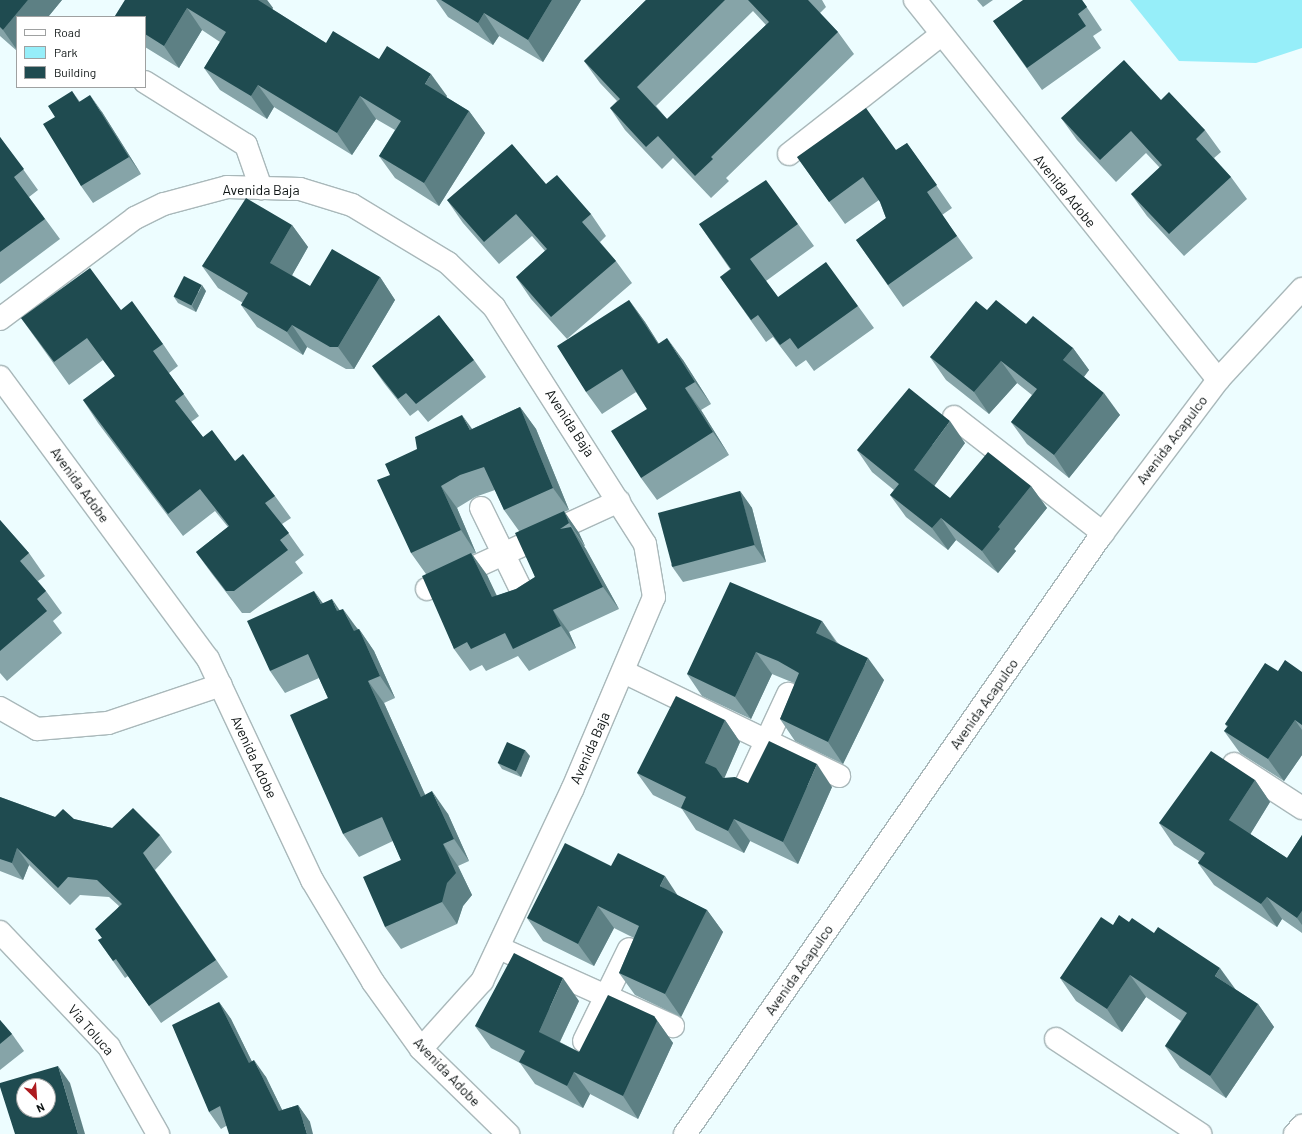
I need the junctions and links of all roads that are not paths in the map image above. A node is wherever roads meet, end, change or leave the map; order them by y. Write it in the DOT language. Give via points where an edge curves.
graph roads {
  1 [pos="915,0"];
  2 [pos="941,34"];
  3 [pos="146,83"];
  4 [pos="789,154"];
  5 [pos="261,188"];
  6 [pos="1302,289"];
  7 [pos="0,319"];
  8 [pos="0,377"];
  9 [pos="1218,380"];
  10 [pos="954,418"];
  11 [pos="619,501"];
  12 [pos="481,508"];
  13 [pos="1103,533"];
  14 [pos="504,554"];
  15 [pos="427,589"];
  16 [pos="526,600"];
  17 [pos="624,672"];
  18 [pos="221,685"];
  19 [pos="788,694"];
  20 [pos="0,708"];
  21 [pos="766,741"];
  22 [pos="1234,764"];
  23 [pos="839,776"];
  24 [pos="744,789"];
  25 [pos="1302,808"];
  26 [pos="4,935"];
  27 [pos="499,948"];
  28 [pos="629,949"];
  29 [pos="606,995"];
  30 [pos="674,1026"];
  31 [pos="1056,1039"];
  32 [pos="584,1041"];
  33 [pos="421,1048"];
  34 [pos="1302,1126"];
  35 [pos="158,1134"];
  36 [pos="508,1134"];
  37 [pos="685,1134"];
  38 [pos="1200,1134"];
  39 [pos="1295,1134"];
  1 -- 2 [label="street, Avenida Adobe"];
  2 -- 4 [label="street"];
  2 -- 9 [label="street, Avenida Adobe"];
  3 -- 5 [label="street" via="246,145"];
  5 -- 7 [label="street, Avenida Baja" via="227,187 164,204 135,218"];
  5 -- 11 [label="street, Avenida Baja" via="300,189 352,205 448,263 494,307"];
  6 -- 9 [label="street, Avenida Acapulco"];
  8 -- 18 [label="street, Avenida Adobe" via="208,659"];
  9 -- 13 [label="street, Avenida Acapulco"];
  10 -- 13 [label="street"];
  11 -- 14 [label="street"];
  11 -- 17 [label="street, Avenida Baja" via="645,544 654,597"];
  12 -- 14 [label="street"];
  13 -- 37 [label="street, Avenida Acapulco"];
  14 -- 15 [label="street"];
  14 -- 16 [label="street"];
  17 -- 21 [label="street"];
  17 -- 27 [label="street, Avenida Baja"];
  18 -- 20 [label="street" via="108,723 37,729"];
  18 -- 33 [label="street, Avenida Adobe" via="312,880 373,982"];
  19 -- 21 [label="street"];
  21 -- 23 [label="street"];
  21 -- 24 [label="street"];
  22 -- 25 [label="street"];
  26 -- 35 [label="street, Via Toluca" via="109,1047"];
  27 -- 29 [label="street"];
  27 -- 33 [label="street, Avenida Baja" via="482,981"];
  28 -- 29 [label="street"];
  29 -- 30 [label="street"];
  29 -- 32 [label="street"];
  31 -- 38 [label="street"];
  33 -- 36 [label="street, Avenida Adobe"];
  34 -- 39 [label="street"];
}
